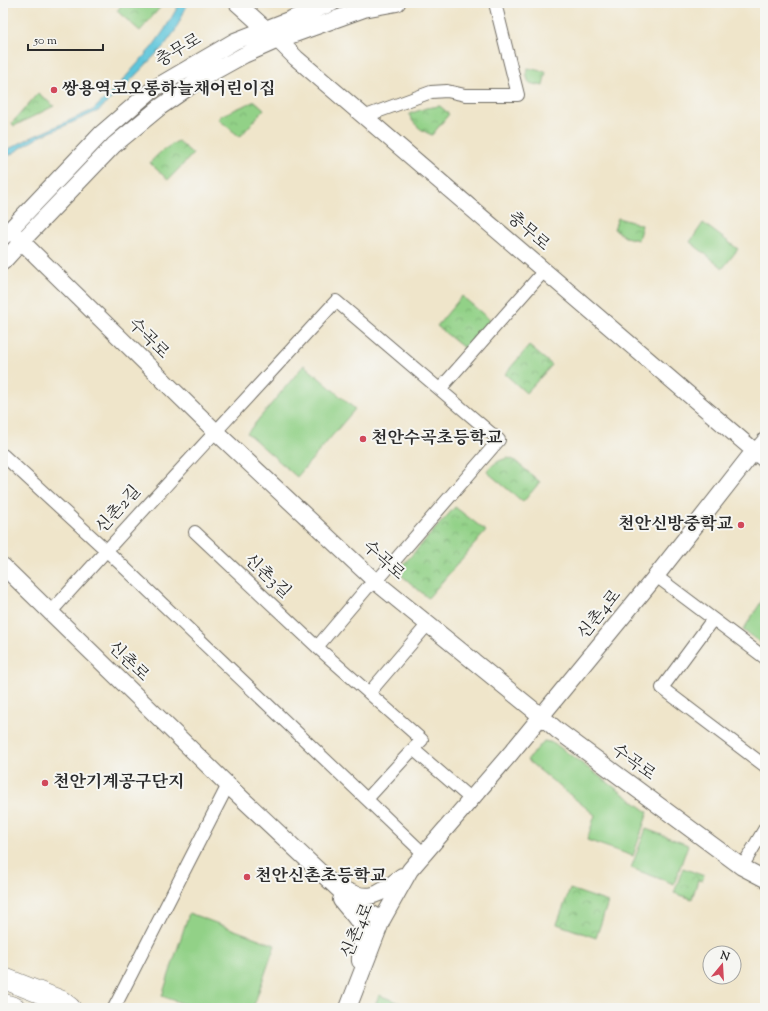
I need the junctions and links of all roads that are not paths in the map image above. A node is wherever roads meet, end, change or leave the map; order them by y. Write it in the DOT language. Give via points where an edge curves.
graph roads {
  1 [pos="237,3"];
  2 [pos="332,3"];
  3 [pos="396,3"];
  4 [pos="495,3"];
  5 [pos="266,29"];
  6 [pos="278,40"];
  7 [pos="366,116"];
  8 [pos="6,234"];
  9 [pos="22,240"];
  10 [pos="3,262"];
  11 [pos="544,271"];
  12 [pos="440,389"];
  13 [pos="216,432"];
  14 [pos="765,438"];
  15 [pos="3,455"];
  16 [pos="759,455"];
  17 [pos="195,532"];
  18 [pos="106,550"];
  19 [pos="3,566"];
  20 [pos="656,576"];
  21 [pos="376,582"];
  22 [pos="50,613"];
  23 [pos="712,619"];
  24 [pos="428,624"];
  25 [pos="316,647"];
  26 [pos="765,658"];
  27 [pos="369,693"];
  28 [pos="542,716"];
  29 [pos="414,749"];
  30 [pos="765,766"];
  31 [pos="228,785"];
  32 [pos="366,799"];
  33 [pos="472,800"];
  34 [pos="765,828"];
  35 [pos="424,854"];
  36 [pos="742,867"];
  37 [pos="410,870"];
  38 [pos="765,880"];
  39 [pos="334,885"];
  40 [pos="382,920"];
  41 [pos="362,972"];
  42 [pos="3,978"];
  43 [pos="3,990"];
  44 [pos="3,1004"];
  45 [pos="16,1008"];
  46 [pos="52,1008"];
  47 [pos="70,1008"];
  48 [pos="114,1008"];
  49 [pos="348,1008"];
  1 -- 5 [label="street"];
  2 -- 5 [label="street, 충무로"];
  3 -- 6 [label="street, 충무로" via="364,9"];
  4 -- 7 [label="street" via="518,95 432,92"];
  5 -- 6 [label="street"];
  5 -- 8 [label="street, 충무로" via="234,41 153,89 102,133"];
  6 -- 7 [label="street, 충무로"];
  6 -- 9 [label="street, 충무로" via="198,80 160,107 114,145"];
  7 -- 11 [label="street, 충무로"];
  8 -- 9 [label="street, 수곡로"];
  9 -- 10 [label="street, 충무로"];
  9 -- 13 [label="street, 수곡로"];
  11 -- 12 [label="street"];
  11 -- 16 [label="street, 충무로"];
  12 -- 13 [label="street, 신촌2길" via="336,301"];
  12 -- 21 [label="street" via="499,440"];
  13 -- 18 [label="street, 신촌2길"];
  13 -- 21 [label="street, 수곡로"];
  14 -- 16 [label="street"];
  15 -- 18 [label="street"];
  16 -- 20 [label="street, 신촌4로"];
  17 -- 25 [label="street, 신촌3길"];
  18 -- 22 [label="street, 신촌2길"];
  18 -- 32 [label="street"];
  19 -- 22 [label="street, 신촌로"];
  20 -- 23 [label="street"];
  20 -- 28 [label="street, 신촌4로"];
  21 -- 24 [label="street, 수곡로"];
  21 -- 25 [label="street" via="367,588"];
  22 -- 31 [label="street, 신촌로"];
  23 -- 26 [label="street"];
  23 -- 30 [label="street" via="662,688"];
  24 -- 27 [label="street"];
  24 -- 28 [label="street, 수곡로"];
  25 -- 27 [label="street"];
  27 -- 29 [label="street" via="422,740"];
  28 -- 33 [label="street, 신촌4로"];
  28 -- 36 [label="street, 수곡로" via="557,730"];
  29 -- 32 [label="street"];
  29 -- 33 [label="street"];
  31 -- 39 [label="street, 신촌로"];
  31 -- 48 [label="street"];
  32 -- 35 [label="street"];
  33 -- 35 [label="street, 신촌4로"];
  34 -- 36 [label="street"];
  35 -- 37 [label="street, 신촌4로"];
  36 -- 38 [label="street, 수곡로"];
  37 -- 39 [label="street" via="380,893 369,896 356,896"];
  37 -- 40 [label="street, 신촌4로"];
  39 -- 40 [label="street, 신촌로" via="351,901"];
  39 -- 41 [label="street" via="341,900 360,924 363,935 360,951"];
  40 -- 41 [label="street, 신촌4로"];
  41 -- 49 [label="street, 신촌4로"];
  42 -- 47 [label="highway" via="61,1001"];
  43 -- 46 [label="highway"];
  44 -- 45 [label="highway"];
}
